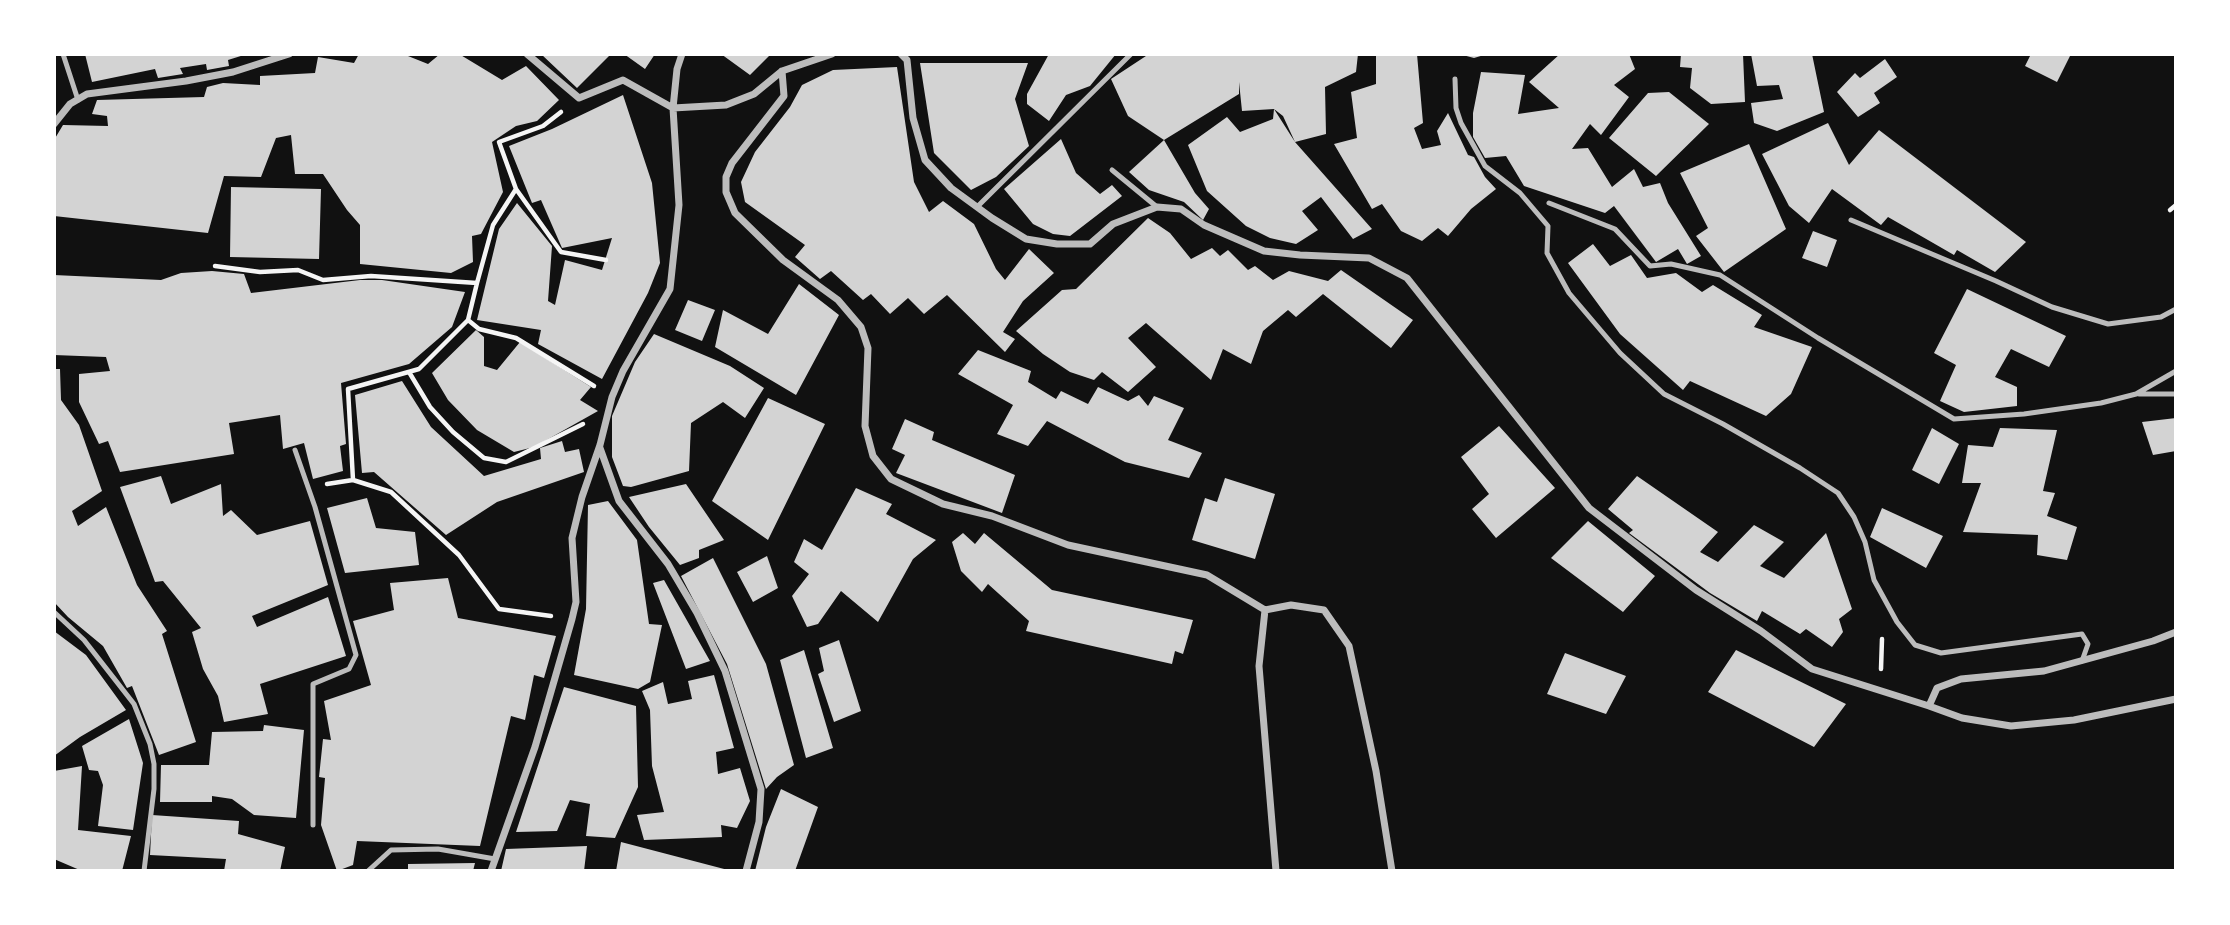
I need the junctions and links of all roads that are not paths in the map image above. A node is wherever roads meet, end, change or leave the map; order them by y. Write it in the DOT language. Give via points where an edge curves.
graph roads {
  1 [pos="63,54"];
  2 [pos="289,54"];
  3 [pos="527,54"];
  4 [pos="682,54"];
  5 [pos="832,54"];
  6 [pos="901,54"];
  7 [pos="1131,54"];
  8 [pos="782,71"];
  9 [pos="1455,79"];
  10 [pos="78,100"];
  11 [pos="673,108"];
  12 [pos="54,124"];
  13 [pos="1112,170"];
  14 [pos="1549,203"];
  15 [pos="977,207"];
  16 [pos="1157,208"];
  17 [pos="1851,220"];
  18 [pos="2176,309"];
  19 [pos="2176,371"];
  20 [pos="2136,394"];
  21 [pos="2176,394"];
  22 [pos="600,445"];
  23 [pos="295,450"];
  24 [pos="1265,610"];
  25 [pos="54,612"];
  26 [pos="2176,632"];
  27 [pos="2082,661"];
  28 [pos="2176,699"];
  29 [pos="1929,706"];
  30 [pos="313,825"];
  31 [pos="495,859"];
  32 [pos="144,871"];
  33 [pos="368,871"];
  34 [pos="491,871"];
  35 [pos="746,871"];
  36 [pos="1276,871"];
  37 [pos="1392,871"];
  1 -- 10 [label="lane"];
  2 -- 10 [label="street" via="233,72 87,94"];
  3 -- 11 [label="street" via="579,98 623,80"];
  4 -- 11 [label="street"];
  5 -- 8 [label="street"];
  6 -- 15 [label="street" via="907,60 913,118 925,160"];
  7 -- 15 [label="lane"];
  8 -- 11 [label="street" via="754,94 726,105"];
  8 -- 24 [label="street" via="784,96 732,163 726,192 735,213 783,260 838,300 861,327 868,348 865,426 873,456 891,479 943,503 1068,545 1207,575"];
  9 -- 27 [label="lane" via="1461,122 1485,166 1520,193 1548,226 1547,253 1569,293 1620,353 1664,394 1800,468 1838,494 1866,542 1874,580 1915,645 1941,653 2082,634 2088,645"];
  10 -- 12 [label="street"];
  11 -- 22 [label="street" via="679,205 671,285 623,371"];
  13 -- 16 [label="lane"];
  14 -- 20 [label="lane" via="1615,229 1650,266 1671,264 1720,275 1954,419 2024,414"];
  15 -- 16 [label="street" via="1026,239 1057,244 1090,244 1113,225"];
  16 -- 29 [label="street" via="1181,209 1204,225 1264,251 1369,258 1407,278 1589,508 1696,590 1812,669"];
  17 -- 18 [label="lane" via="2052,307 2108,324 2161,317"];
  19 -- 20 [label="lane"];
  20 -- 21 [label="lane"];
  22 -- 31 [label="street" via="572,538 576,602 572,619 535,747"];
  22 -- 35 [label="street" via="619,501 668,564 725,671 761,789 759,822"];
  23 -- 30 [label="lane" via="356,655 349,670 313,684"];
  24 -- 36 [label="street" via="1259,666"];
  24 -- 37 [label="street" via="1291,604 1324,610 1349,646"];
  25 -- 32 [label="lane" via="85,639 134,704 150,744 154,789"];
  26 -- 27 [label="street"];
  27 -- 29 [label="street" via="2044,671 1961,678 1937,688"];
  28 -- 29 [label="street" via="2074,720 2011,726 1962,718"];
  31 -- 33 [label="lane" via="438,849 391,850"];
  31 -- 34 [label="street"];
}
